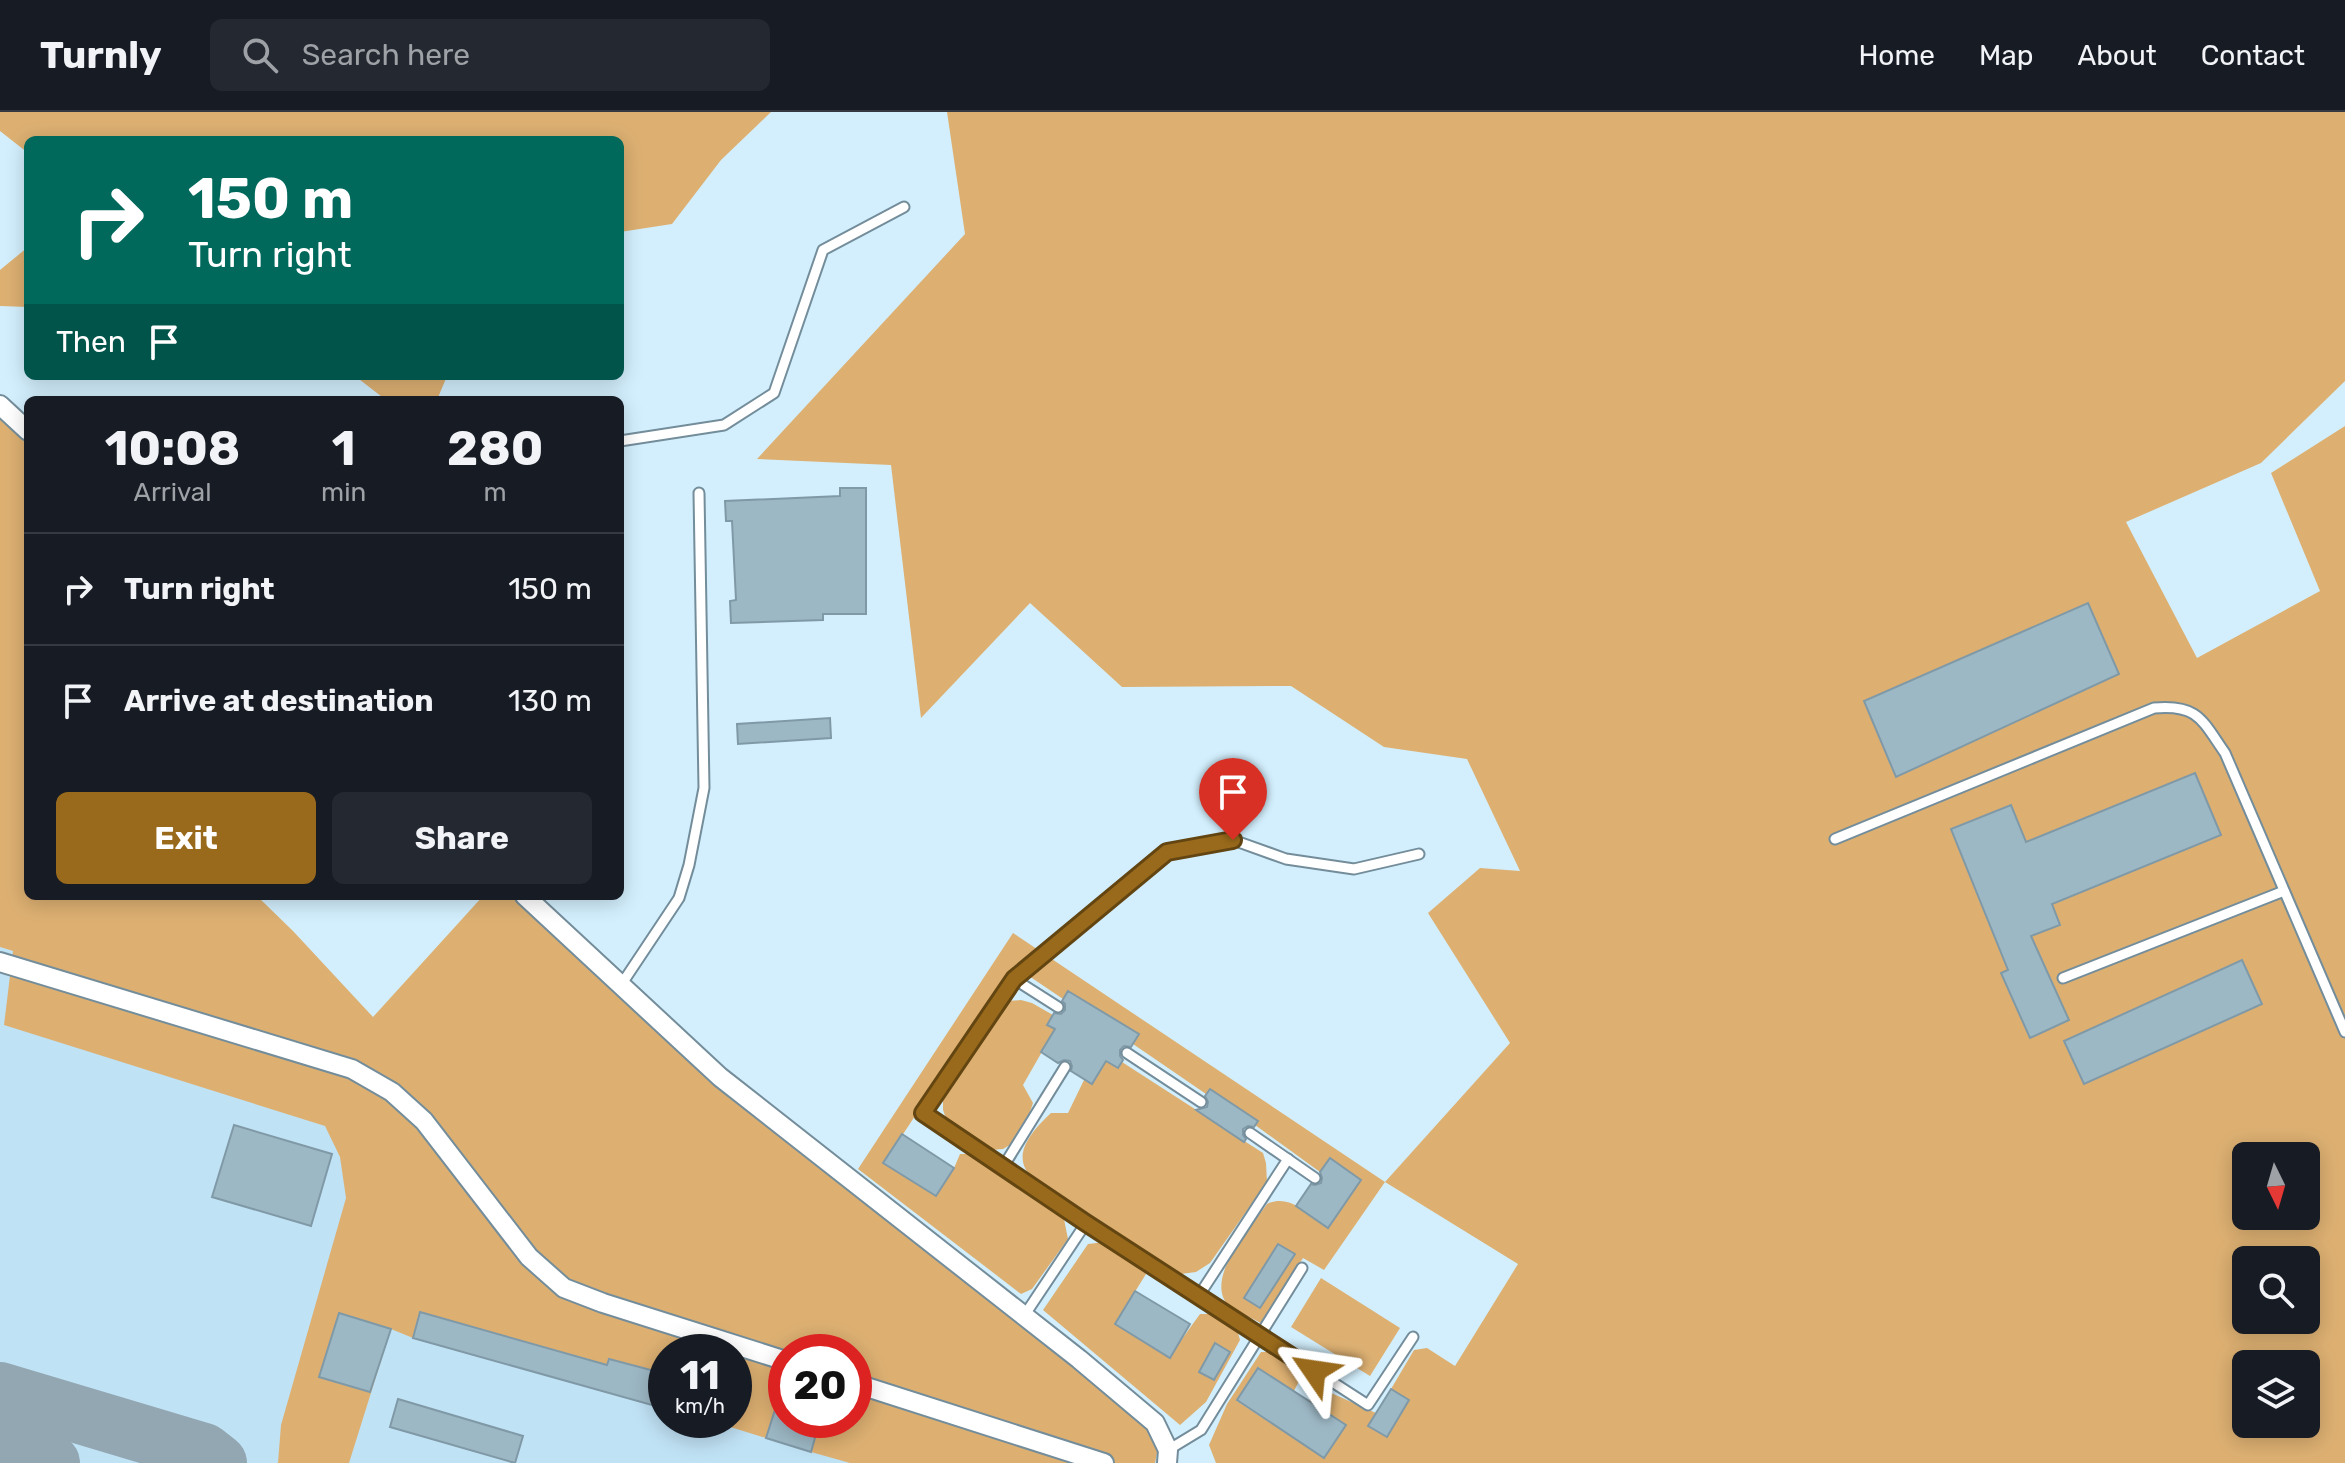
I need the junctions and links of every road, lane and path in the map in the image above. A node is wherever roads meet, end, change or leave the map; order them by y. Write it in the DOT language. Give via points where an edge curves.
graph roads {
  1 [pos="904,207"];
  2 [pos="0,405"];
  3 [pos="24,427"];
  4 [pos="624,440"];
  5 [pos="699,493"];
  6 [pos="1835,839"];
  7 [pos="1419,854"];
  8 [pos="2284,891"];
  9 [pos="529,900"];
  10 [pos="0,962"];
  11 [pos="2063,978"];
  12 [pos="1014,979"];
  13 [pos="621,985"];
  14 [pos="1058,1007"];
  15 [pos="2345,1032"];
  16 [pos="1127,1053"];
  17 [pos="1065,1067"];
  18 [pos="1201,1102"];
  19 [pos="1250,1133"];
  20 [pos="1288,1159"];
  21 [pos="1003,1167"];
  22 [pos="1315,1178"];
  23 [pos="1086,1223"];
  24 [pos="1302,1268"];
  25 [pos="1198,1297"];
  26 [pos="1024,1316"];
  27 [pos="1260,1336"];
  28 [pos="1413,1337"];
  29 [pos="768,1355"];
  30 [pos="872,1389"];
  31 [pos="1168,1456"];
  32 [pos="1104,1463"];
  1 -- 4 [label="lane" via="823,250 774,393 724,425"];
  2 -- 3 [label="street"];
  5 -- 13 [label="lane" via="704,788 679,898"];
  6 -- 8 [label="lane" via="2154,708 2176,706 2200,717 2225,753"];
  7 -- 12 [label="lane" via="1354,869 1286,859 1233,840 1167,852"];
  8 -- 11 [label="lane"];
  8 -- 15 [label="lane"];
  9 -- 13 [label="street"];
  10 -- 29 [label="street" via="352,1069 392,1092 424,1121 529,1257 564,1288"];
  12 -- 14 [label="lane"];
  12 -- 21 [label="lane" via="923,1113"];
  13 -- 26 [label="street" via="720,1077"];
  16 -- 18 [label="lane"];
  17 -- 21 [label="lane"];
  19 -- 20 [label="lane"];
  20 -- 22 [label="lane"];
  20 -- 25 [label="lane"];
  21 -- 23 [label="lane"];
  23 -- 25 [label="lane"];
  23 -- 26 [label="lane"];
  24 -- 27 [label="lane"];
  25 -- 27 [label="lane"];
  26 -- 31 [label="street" via="1155,1423"];
  27 -- 28 [label="lane" via="1368,1405"];
  27 -- 31 [label="lane" via="1201,1430"];
  30 -- 32 [label="street"];
}
